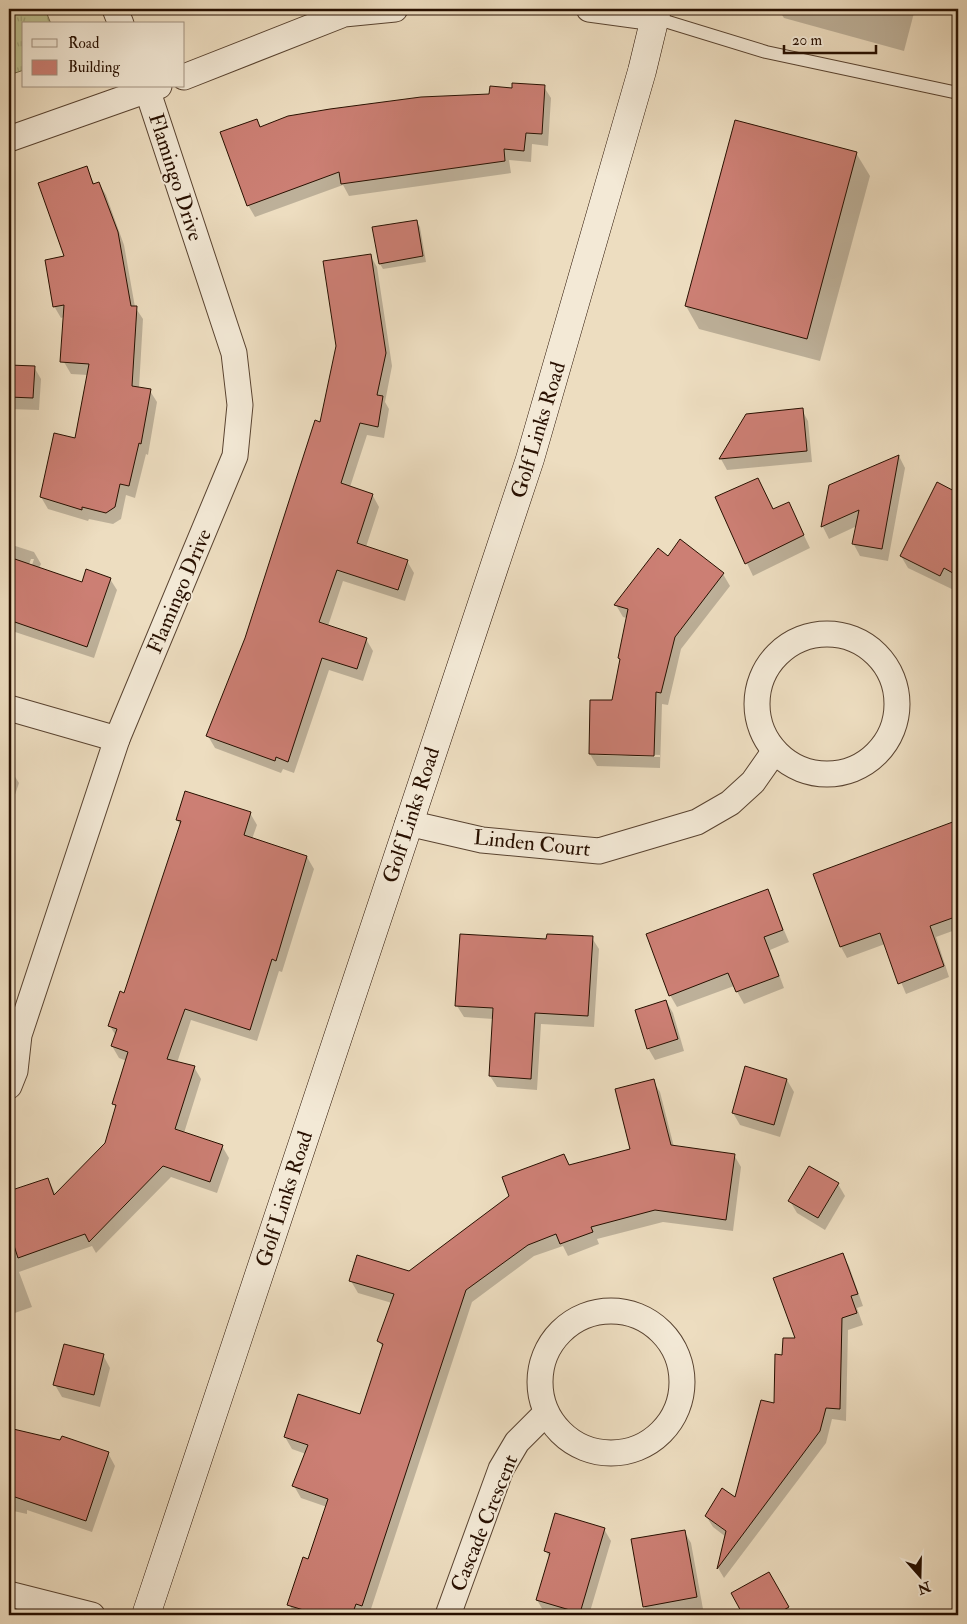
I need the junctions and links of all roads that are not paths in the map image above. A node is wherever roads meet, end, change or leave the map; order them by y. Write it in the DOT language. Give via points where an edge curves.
graph roads {
  1 [pos="115,9"];
  2 [pos="395,9"];
  3 [pos="589,9"];
  4 [pos="656,13"];
  5 [pos="120,22"];
  6 [pos="185,77"];
  7 [pos="151,88"];
  8 [pos="958,93"];
  9 [pos="9,139"];
  10 [pos="9,708"];
  11 [pos="117,739"];
  12 [pos="774,752"];
  13 [pos="408,823"];
  14 [pos="9,1086"];
  15 [pos="546,1413"];
  16 [pos="9,1594"];
  17 [pos="92,1615"];
  18 [pos="146,1615"];
  19 [pos="448,1615"];
  1 -- 5 [label="street"];
  2 -- 6 [label="street" via="344,14"];
  3 -- 4 [label="street"];
  4 -- 8 [label="lane" via="766,52"];
  4 -- 13 [label="main road, Golf Links Road" via="530,459"];
  7 -- 9 [label="street"];
  7 -- 11 [label="street, Flamingo Drive" via="234,353 240,405 235,456"];
  10 -- 11 [label="street"];
  11 -- 14 [label="street, Flamingo Drive" via="19,1035 15,1071"];
  12 -- 12 [label="street" via="793,766 816,774 839,774 862,766 880,751 893,731 898,708 896,684 885,663 869,646 847,636 825,633 802,637 782,649 767,666 758,687 756,710 762,732"];
  12 -- 13 [label="street, Linden Court" via="753,782 730,803 697,822 599,851 482,840"];
  13 -- 18 [label="main road, Golf Links Road"];
  15 -- 15 [label="street" via="560,1433 580,1446 603,1453 627,1452 650,1442 668,1426 679,1405 683,1381 678,1357 667,1337 650,1322 628,1313 606,1311 583,1316 564,1328 549,1346 540,1391"];
  15 -- 19 [label="street, Cascade Crescent" via="517,1442 502,1469"];
  16 -- 17 [label="street"];
}
